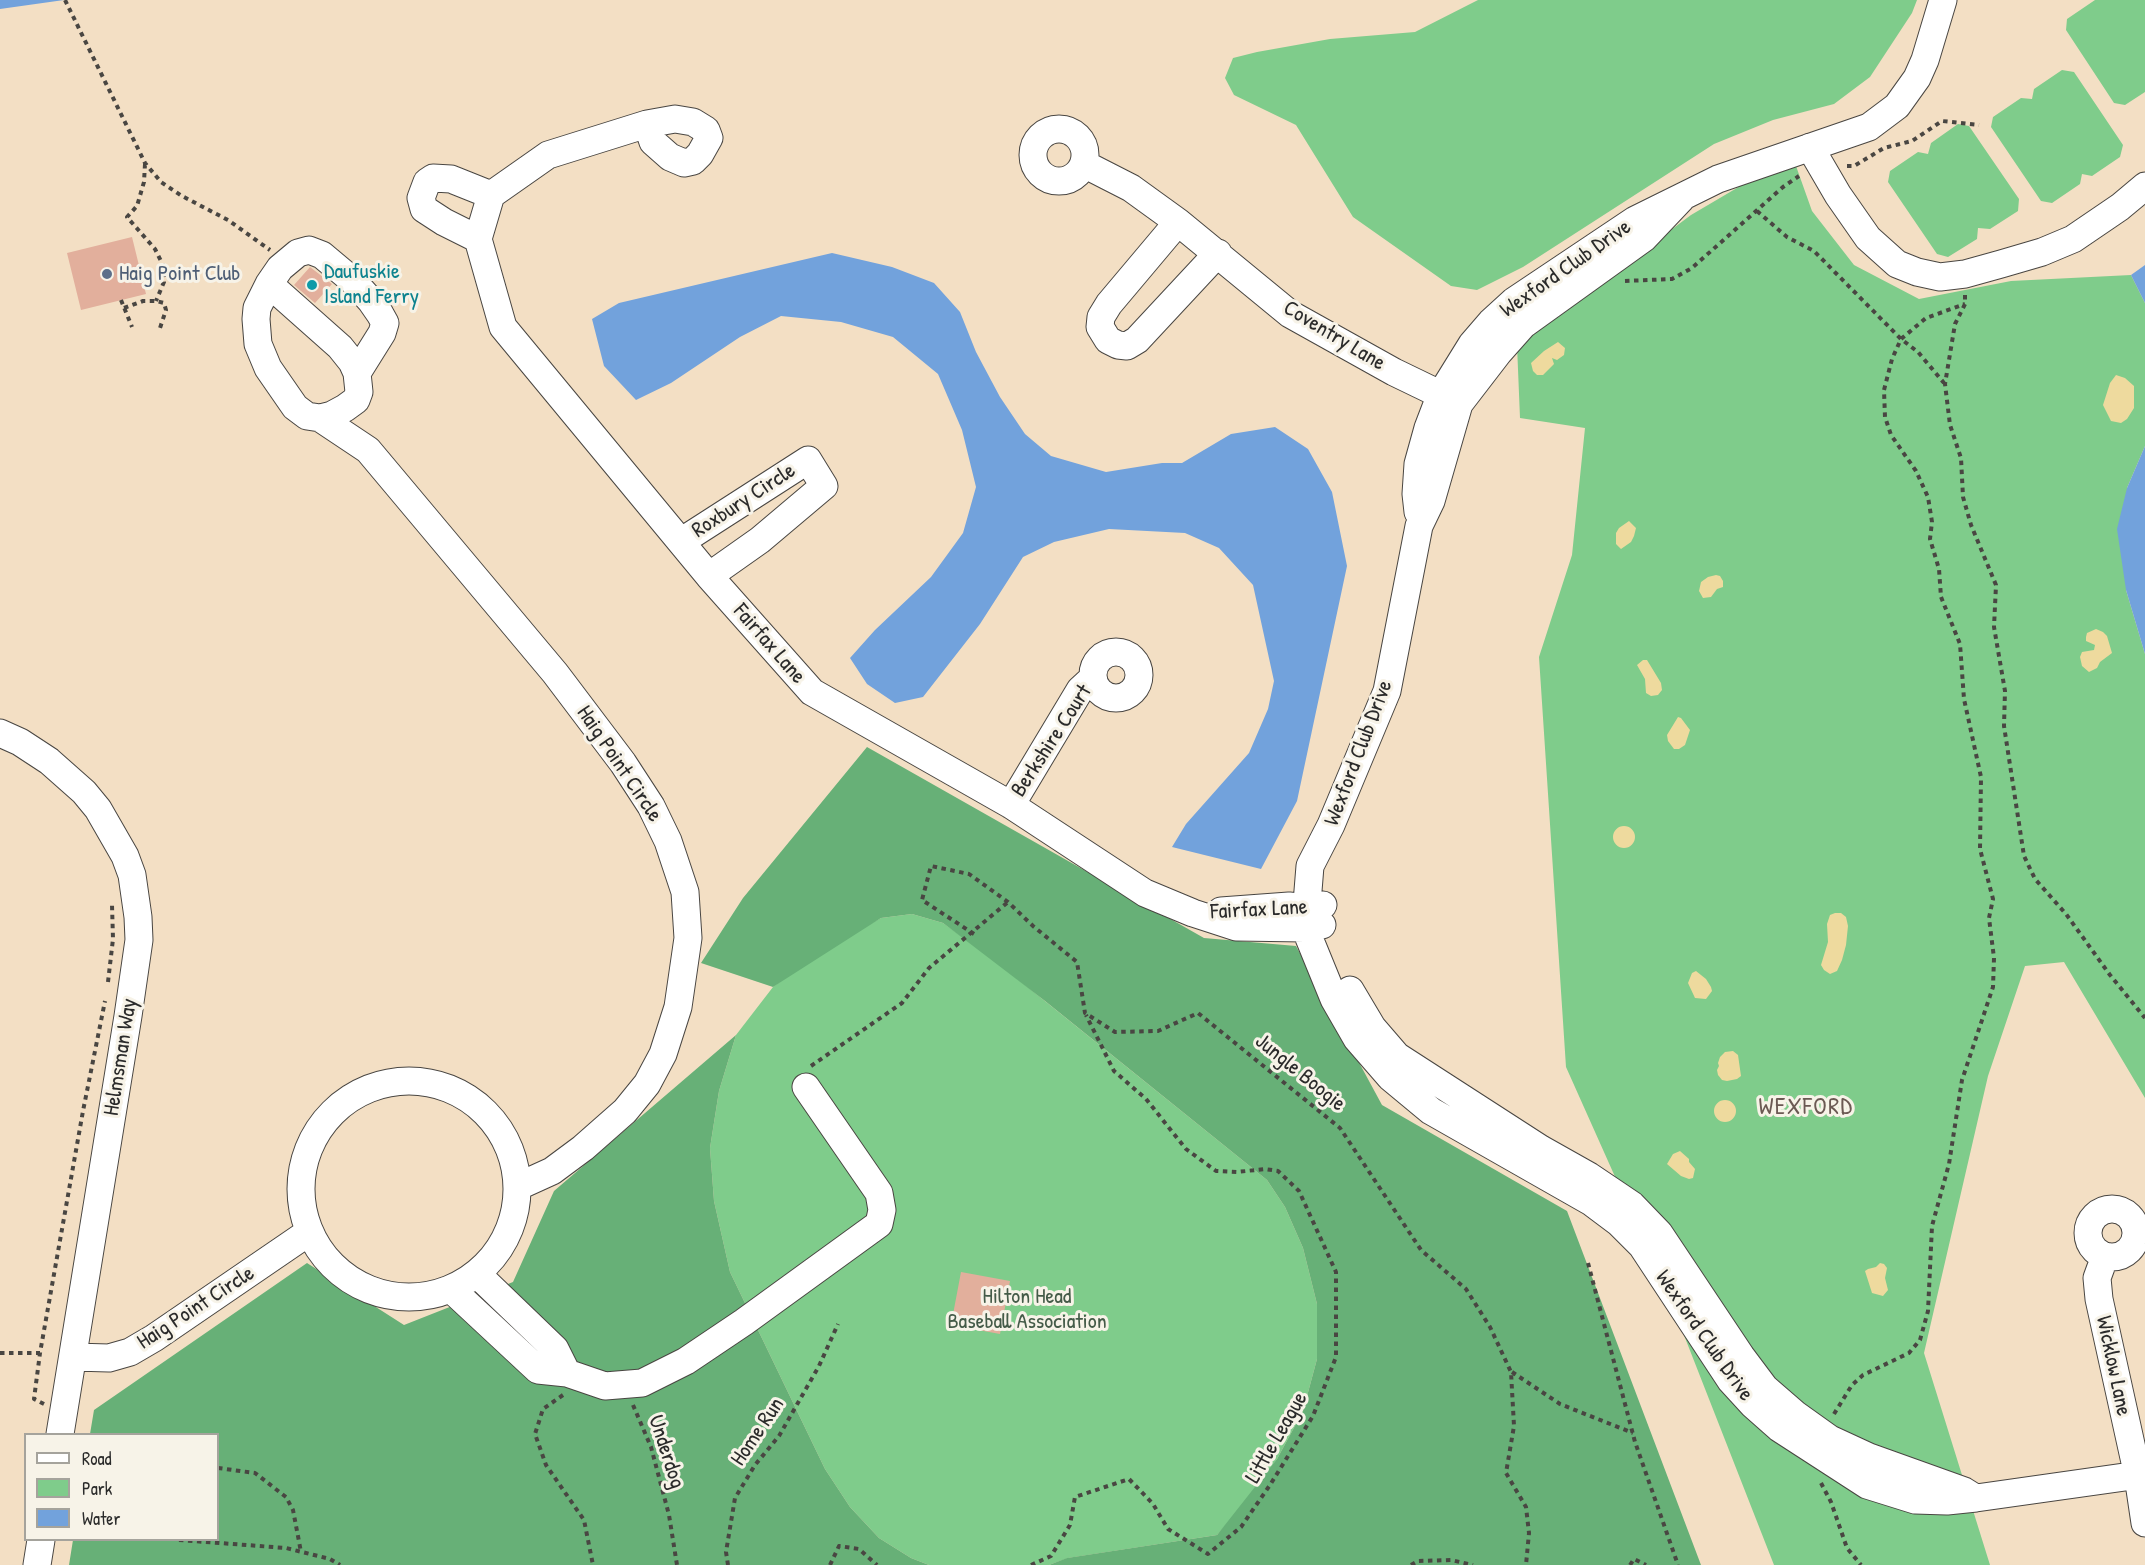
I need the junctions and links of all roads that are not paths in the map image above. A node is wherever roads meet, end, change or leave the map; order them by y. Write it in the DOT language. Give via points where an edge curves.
graph roads {
  1 [pos="1943,0"];
  2 [pos="647,124"];
  3 [pos="1816,157"];
  4 [pos="1083,164"];
  5 [pos="2145,186"];
  6 [pos="491,195"];
  7 [pos="1178,222"];
  8 [pos="478,239"];
  9 [pos="1218,253"];
  10 [pos="269,284"];
  11 [pos="356,386"];
  12 [pos="1450,399"];
  13 [pos="320,418"];
  14 [pos="368,450"];
  15 [pos="682,541"];
  16 [pos="710,576"];
  17 [pos="1092,678"];
  18 [pos="0,734"];
  19 [pos="1011,805"];
  20 [pos="1315,917"];
  21 [pos="806,1087"];
  22 [pos="519,1186"];
  23 [pos="309,1232"];
  24 [pos="2105,1256"];
  25 [pos="477,1274"];
  26 [pos="451,1289"];
  27 [pos="73,1357"];
  28 [pos="566,1383"];
  29 [pos="62,1424"];
  30 [pos="2141,1474"];
  31 [pos="2145,1523"];
  32 [pos="41,1541"];
  33 [pos="37,1565"];
  1 -- 3 [label="street, Wexford Club Drive" via="1925,60 1897,106"];
  2 -- 6 [label="street" via="548,155"];
  3 -- 5 [label="street" via="1868,238 1897,264 1940,277 1965,274 2073,239"];
  3 -- 12 [label="street, Wexford Club Drive" via="1718,179 1681,199 1644,238 1523,325"];
  4 -- 7 [label="street, Coventry Lane" via="1131,188"];
  6 -- 8 [label="street"];
  6 -- 8 [label="street" via="451,179 433,178 427,182 421,198 424,209"];
  7 -- 9 [label="street, Coventry Lane"];
  7 -- 9 [label="street" via="1101,316 1100,327 1108,340 1127,346 1137,340"];
  8 -- 15 [label="street, Fairfax Lane" via="503,327"];
  9 -- 12 [label="street, Coventry Lane" via="1290,314"];
  10 -- 11 [label="street" via="340,347 352,362"];
  10 -- 11 [label="street" via="280,268 298,253 309,250 322,255 372,301 385,323"];
  10 -- 13 [label="street" via="256,308 258,345 267,368 295,407 307,416"];
  11 -- 13 [label="street" via="332,415"];
  11 -- 14 [label="street" via="360,425"];
  12 -- 20 [label="street, Wexford Club Drive" via="1431,501 1419,526 1387,691 1325,839"];
  13 -- 14 [label="street"];
  14 -- 22 [label="street, Haig Point Circle" via="555,673 623,763 668,841 685,892 688,938 678,1007 663,1054 647,1084 626,1111 583,1148 552,1171"];
  15 -- 16 [label="street, Fairfax Lane"];
  15 -- 16 [label="street, Roxbury Circle" via="808,460 824,486"];
  16 -- 19 [label="street, Fairfax Lane" via="812,692"];
  17 -- 19 [label="street, Berkshire Court" via="1080,690"];
  18 -- 27 [label="street, Helmsman Way" via="50,761 98,809 125,856 138,917 139,940 128,1016"];
  19 -- 20 [label="street, Fairfax Lane" via="1145,893 1193,913 1288,906"];
  20 -- 30 [label="street, Wexford Club Drive" via="1335,999 1357,1039 1390,1077 1431,1111 1632,1205 1659,1233 1765,1388 1867,1485 1915,1500 1947,1501"];
  21 -- 28 [label="street" via="879,1193 879,1224 687,1361 642,1383"];
  22 -- 23 [label="street" via="512,1152 496,1122 470,1098 439,1083 404,1080 370,1087 340,1105 317,1131 303,1163 300,1198"];
  22 -- 25 [label="street" via="514,1219 500,1250"];
  23 -- 26 [label="street" via="327,1260 352,1282 382,1295 416,1298"];
  23 -- 27 [label="street, Haig Point Circle" via="130,1352 109,1358"];
  24 -- 30 [label="street, Wicklow Lane" via="2097,1278 2099,1299"];
  25 -- 26 [label="street"];
  25 -- 28 [label="street" via="555,1349"];
  26 -- 28 [label="street" via="538,1370"];
  27 -- 29 [label="street, Helmsman Way"];
  30 -- 31 [label="street, Wicklow Lane"];
  32 -- 33 [label="street"];
}
